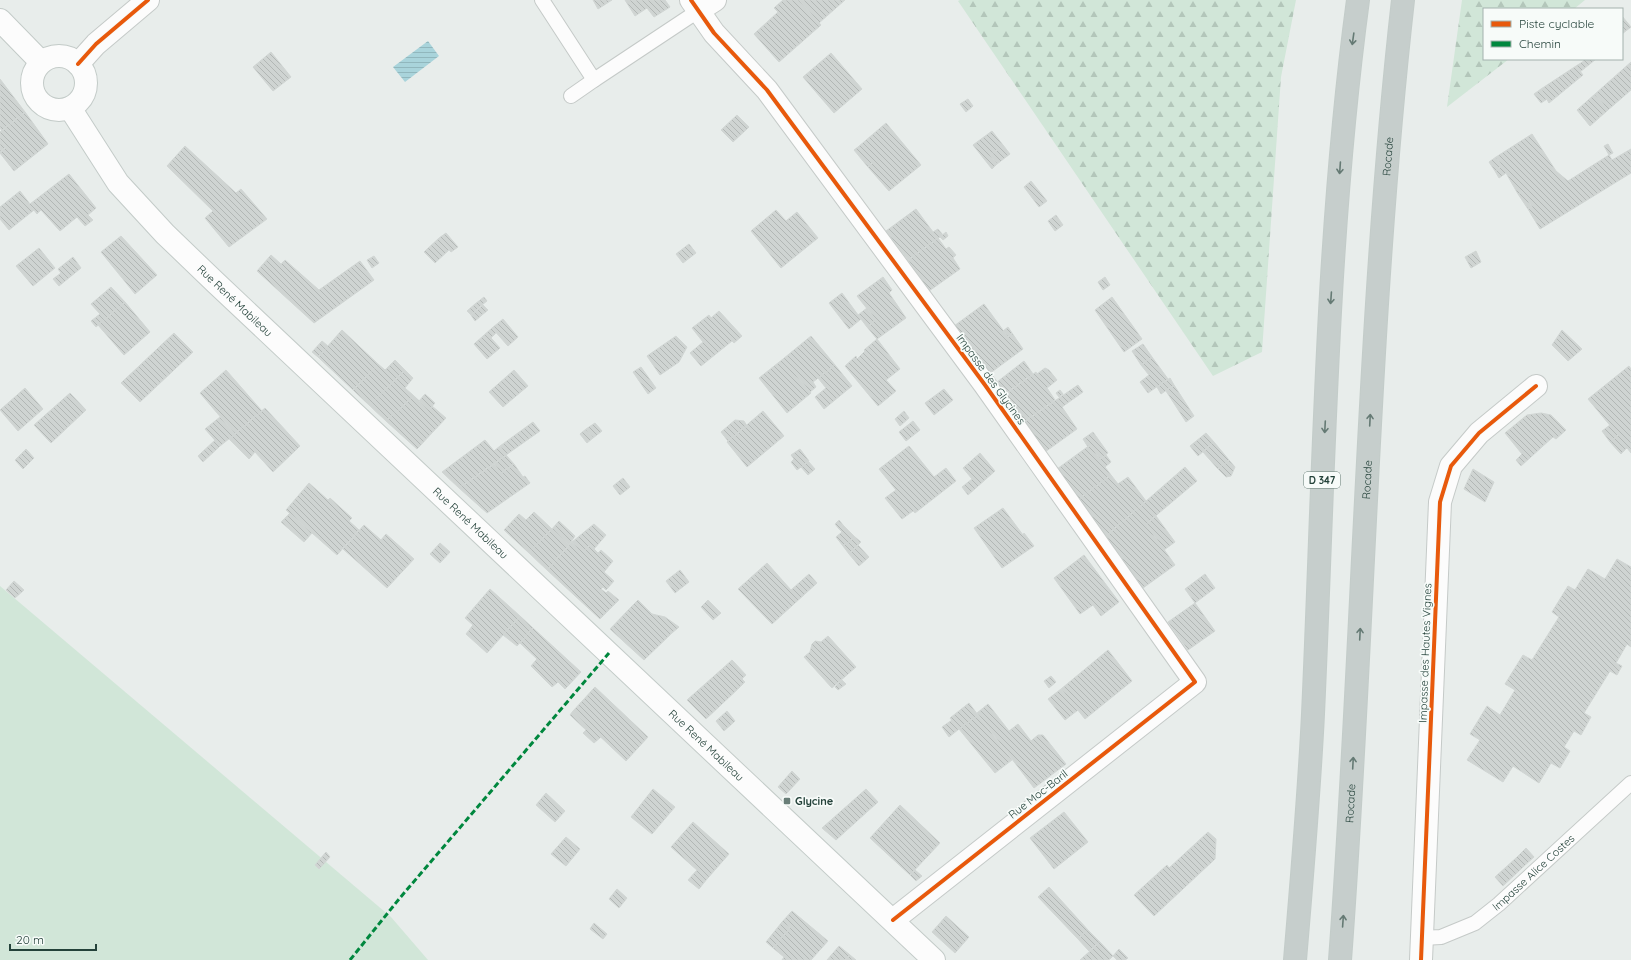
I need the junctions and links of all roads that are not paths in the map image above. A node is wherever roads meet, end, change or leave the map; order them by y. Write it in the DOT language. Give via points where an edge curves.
graph roads {
  1 [pos="148,0"];
  2 [pos="542,0"];
  3 [pos="1358,0"];
  4 [pos="1403,0"];
  5 [pos="702,4"];
  6 [pos="0,20"];
  7 [pos="41,62"];
  8 [pos="78,64"];
  9 [pos="594,80"];
  10 [pos="571,96"];
  11 [pos="70,108"];
  12 [pos="1536,386"];
  13 [pos="1195,682"];
  14 [pos="1631,783"];
  15 [pos="893,920"];
  16 [pos="1422,938"];
  17 [pos="934,960"];
  18 [pos="1295,960"];
  19 [pos="1340,960"];
  20 [pos="1421,960"];
  1 -- 8 [label="street" via="96,44"];
  2 -- 9 [label="lane"];
  3 -- 18 [label="highway, D 347, one-way" via="1341,151 1330,316 1313,715"];
  19 -- 4 [label="highway, Rocade, one-way" via="1355,726 1370,405 1388,146"];
  5 -- 9 [label="lane"];
  5 -- 13 [label="street, Impasse des Glycines" via="714,33 767,90 985,385"];
  6 -- 7 [label="street"];
  7 -- 8 [label="street" via="48,58 64,56"];
  7 -- 11 [label="street" via="32,77 33,94 45,107 53,110"];
  8 -- 11 [label="street" via="86,79 86,88 83,96"];
  9 -- 10 [label="lane"];
  11 -- 15 [label="street, Rue René Mabileau" via="118,183 165,234"];
  12 -- 16 [label="street, Impasse des Hautes Vignes" via="1479,433 1451,466 1440,502"];
  13 -- 15 [label="street, Rue Moc-Baril"];
  14 -- 16 [label="lane, Impasse Alice Costes" via="1475,923 1441,937"];
  15 -- 17 [label="street, Rue René Mabileau"];
  16 -- 20 [label="street, Impasse des Hautes Vignes"];
}
